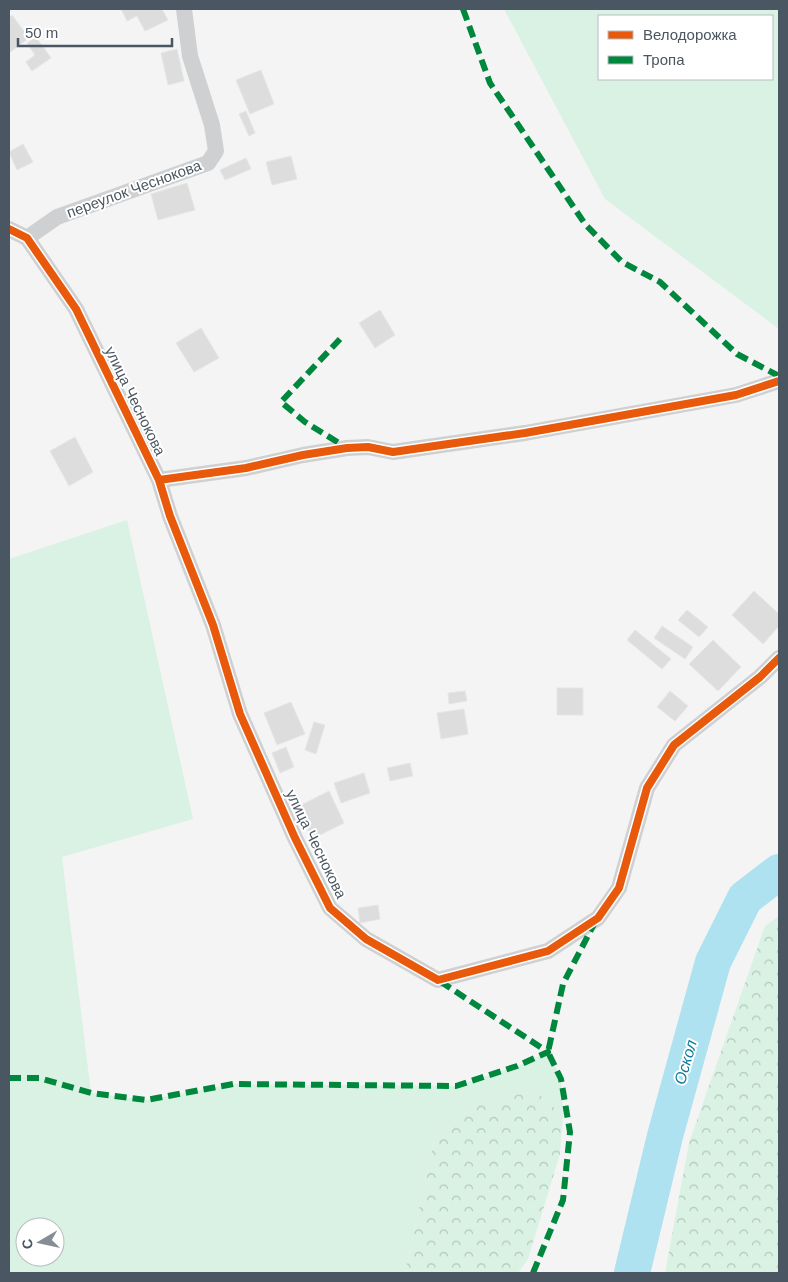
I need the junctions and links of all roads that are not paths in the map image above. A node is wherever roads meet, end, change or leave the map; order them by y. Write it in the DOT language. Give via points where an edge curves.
graph roads {
  1 [pos="184,9"];
  2 [pos="9,229"];
  3 [pos="27,238"];
  4 [pos="779,381"];
  5 [pos="159,480"];
  6 [pos="779,658"];
  1 -- 3 [label="street, переулок Чеснокова" via="190,56 212,125 216,151 208,163 56,217"];
  2 -- 3 [label="street, улица Чеснокова"];
  3 -- 5 [label="street, улица Чеснокова" via="76,309"];
  4 -- 5 [label="street" via="736,395 524,433 393,452 368,447 347,448 246,468"];
  5 -- 6 [label="street, улица Чеснокова" via="212,625 240,714 330,908 366,939 438,980 548,951 598,918 619,888 646,788 674,745 760,677"];
}
